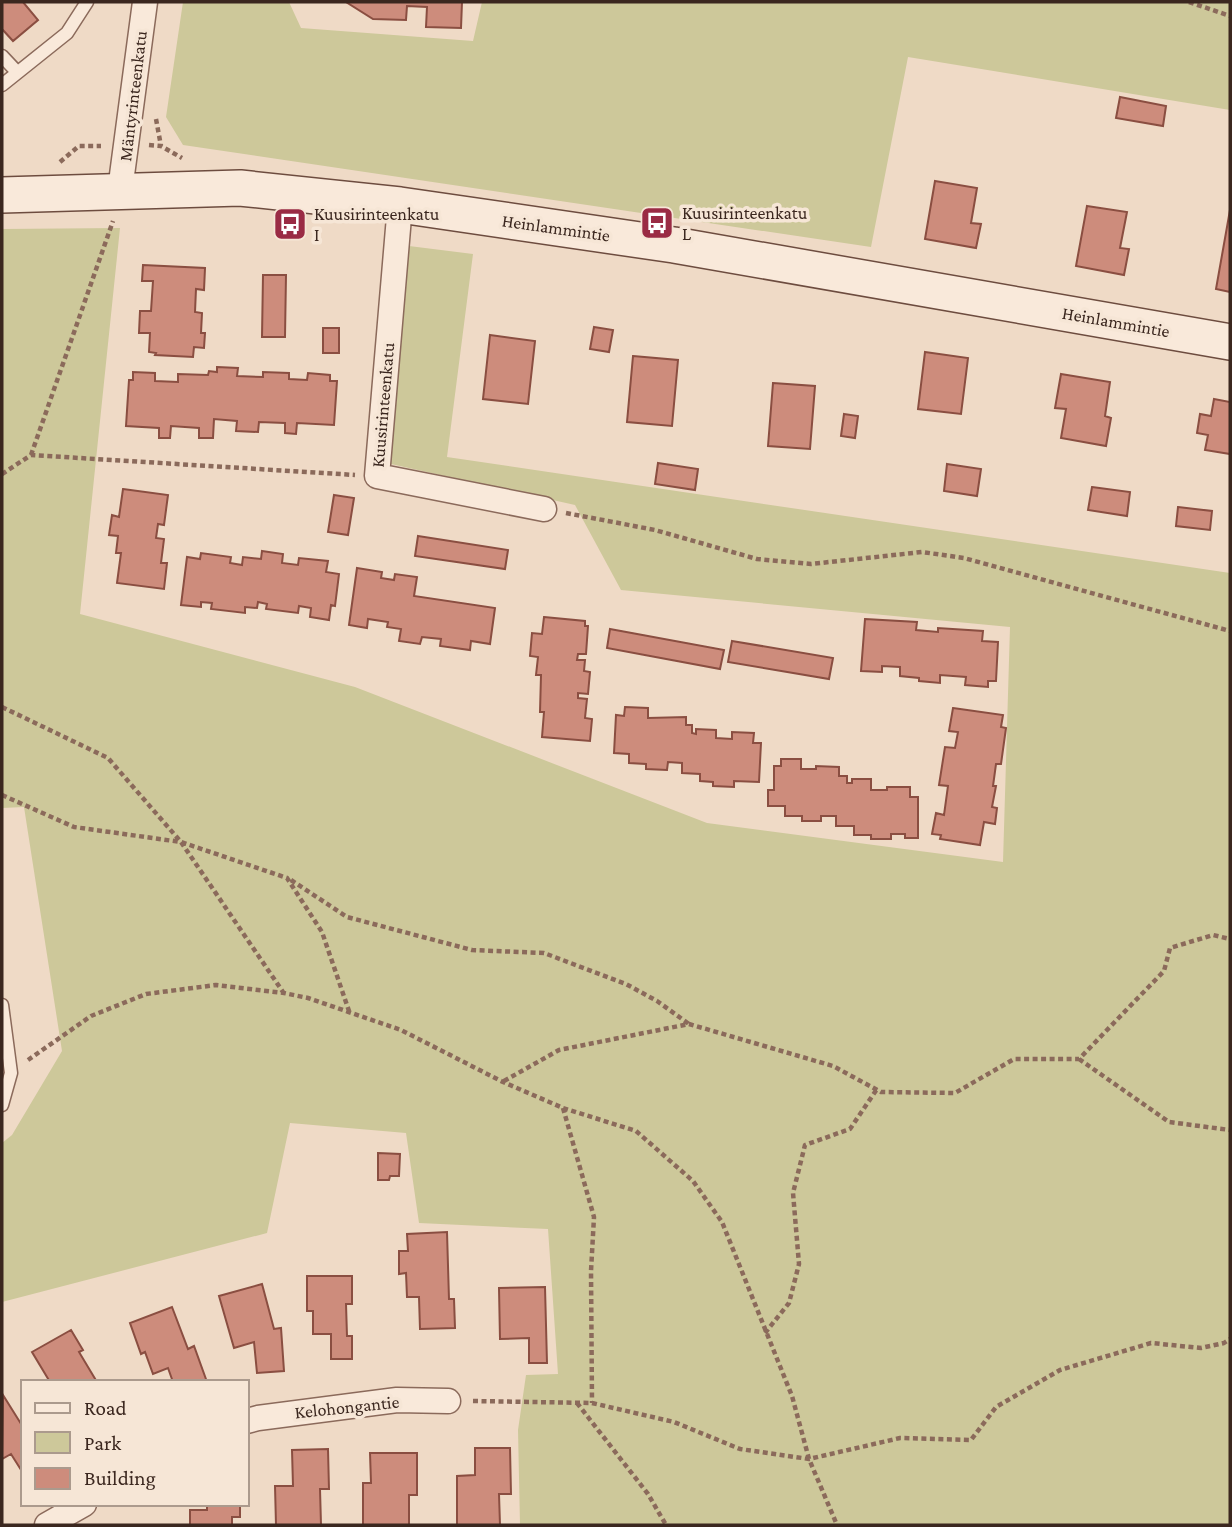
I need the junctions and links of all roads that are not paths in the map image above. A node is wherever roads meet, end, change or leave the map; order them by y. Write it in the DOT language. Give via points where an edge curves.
graph roads {
  1 [pos="87,2"];
  2 [pos="145,2"];
  3 [pos="2,56"];
  4 [pos="18,72"];
  5 [pos="2,85"];
  6 [pos="120,190"];
  7 [pos="2,195"];
  8 [pos="400,205"];
  9 [pos="1230,342"];
  10 [pos="544,509"];
  11 [pos="2,1005"];
  12 [pos="2,1105"];
  13 [pos="449,1401"];
  14 [pos="248,1421"];
  15 [pos="80,1506"];
  16 [pos="47,1525"];
  1 -- 4 [label="lane" via="67,33"];
  2 -- 6 [label="street, Mäntyrinteenkatu"];
  3 -- 4 [label="lane"];
  4 -- 5 [label="lane"];
  6 -- 7 [label="street, Heinlammintie"];
  6 -- 8 [label="street, Heinlammintie" via="240,188"];
  8 -- 9 [label="street, Heinlammintie" via="674,245"];
  8 -- 10 [label="street, Kuusirinteenkatu" via="376,476"];
  11 -- 12 [label="lane" via="10,1073"];
  13 -- 14 [label="street, Kelohongantie" via="397,1401"];
  15 -- 16 [label="street"];
}
